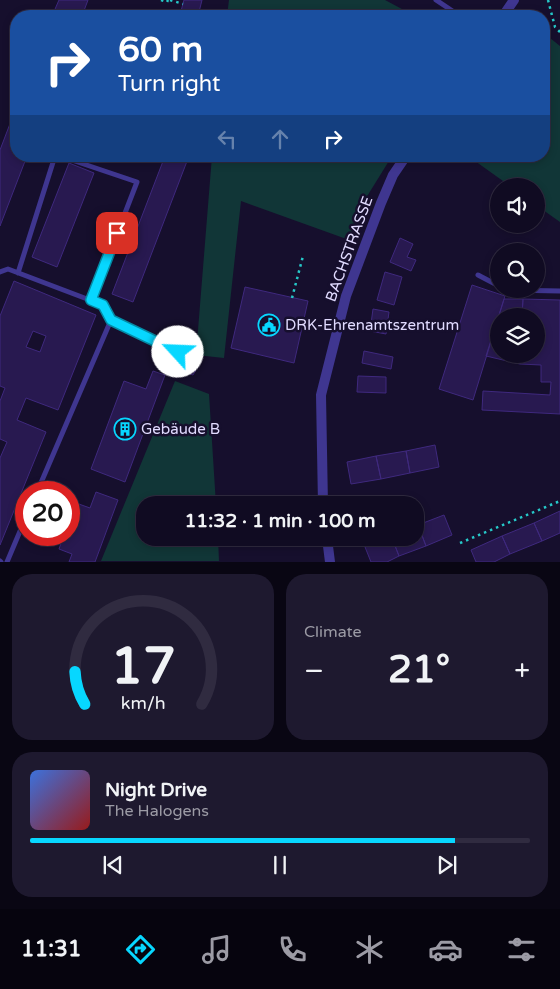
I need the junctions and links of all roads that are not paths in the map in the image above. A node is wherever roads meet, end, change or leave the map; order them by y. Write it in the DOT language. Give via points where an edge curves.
graph roads {
  1 [pos="436,0"];
  2 [pos="451,10"];
  3 [pos="53,162"];
  4 [pos="78,162"];
  5 [pos="402,162"];
  6 [pos="0,272"];
  7 [pos="18,273"];
  8 [pos="478,275"];
  9 [pos="490,281"];
  10 [pos="545,291"];
  11 [pos="560,291"];
  12 [pos="91,300"];
  13 [pos="111,320"];
  14 [pos="196,360"];
  15 [pos="41,481"];
  16 [pos="322,496"];
  17 [pos="15,544"];
  18 [pos="328,546"];
  19 [pos="8,562"];
  20 [pos="330,562"];
  1 -- 2 [label="lane"];
  3 -- 7 [label="lane"];
  4 -- 12 [label="lane" via="137,182"];
  5 -- 16 [label="street, BACHSTRASSE" via="381,203 346,296 321,394"];
  6 -- 7 [label="lane" via="8,269"];
  7 -- 12 [label="lane"];
  8 -- 9 [label="lane"];
  10 -- 11 [label="lane"];
  12 -- 13 [label="lane" via="103,305"];
  13 -- 14 [label="lane"];
  13 -- 15 [label="lane"];
  17 -- 19 [label="lane"];
  18 -- 20 [label="street"];
}
